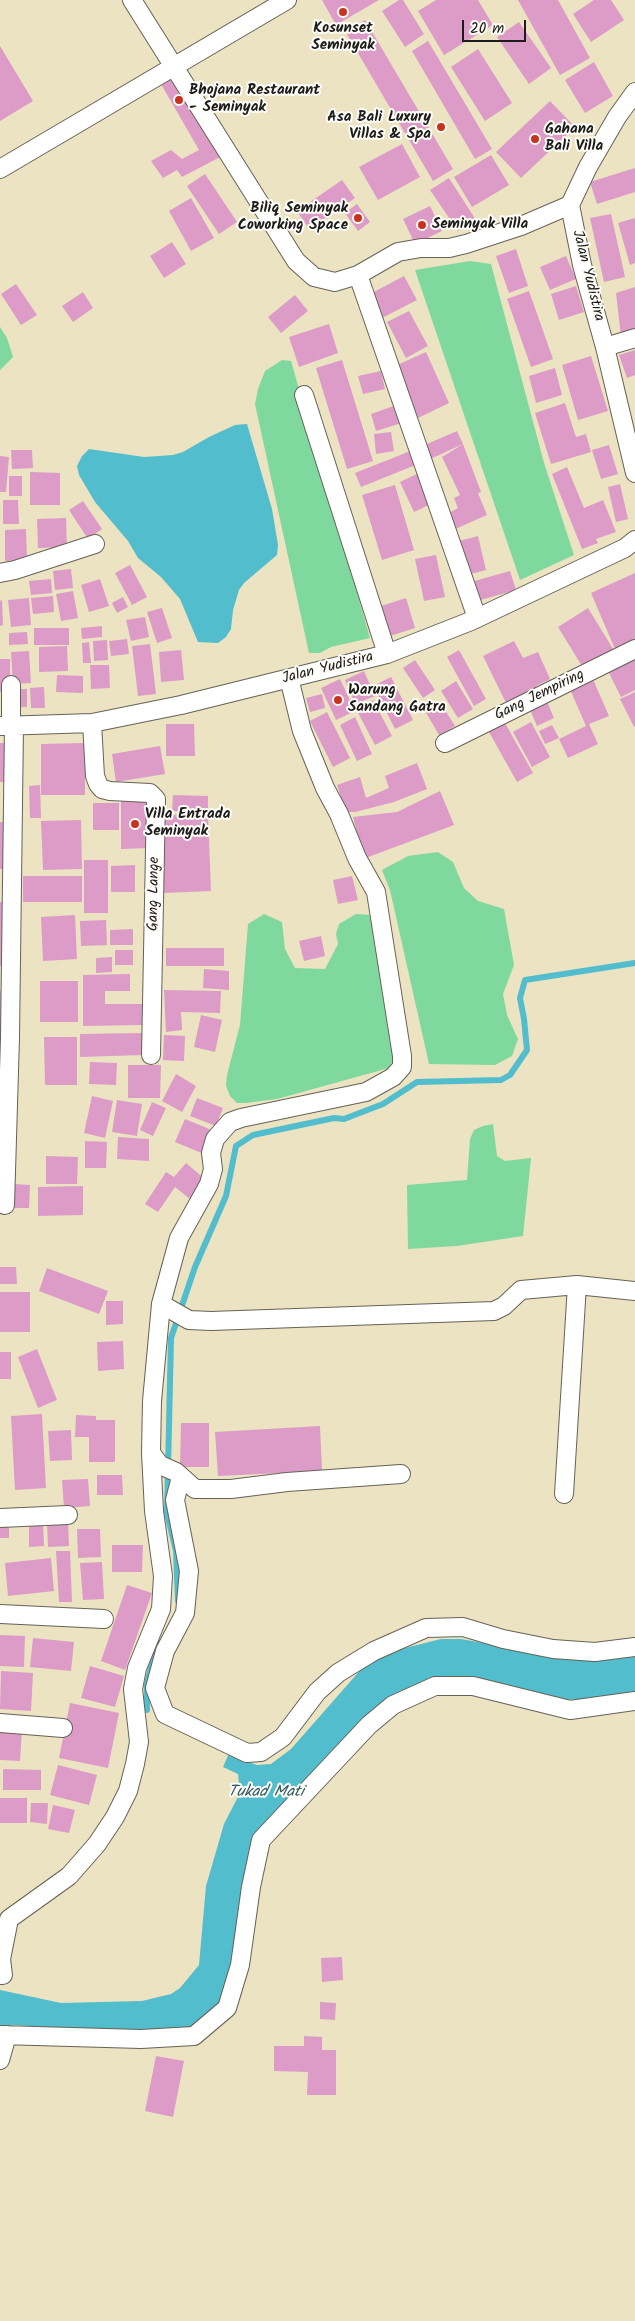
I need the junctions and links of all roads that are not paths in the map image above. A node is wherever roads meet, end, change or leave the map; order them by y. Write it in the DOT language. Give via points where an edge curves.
graph roads {
  1 [pos="132,0"];
  2 [pos="287,0"];
  3 [pos="174,65"];
  4 [pos="635,92"];
  5 [pos="0,169"];
  6 [pos="570,204"];
  7 [pos="358,275"];
  8 [pos="635,338"];
  9 [pos="605,346"];
  10 [pos="304,395"];
  11 [pos="635,473"];
  12 [pos="635,540"];
  13 [pos="95,544"];
  14 [pos="0,573"];
  15 [pos="477,618"];
  16 [pos="635,649"];
  17 [pos="386,654"];
  18 [pos="289,678"];
  19 [pos="12,685"];
  20 [pos="92,723"];
  21 [pos="8,726"];
  22 [pos="445,744"];
  23 [pos="151,1055"];
  24 [pos="5,1205"];
  25 [pos="577,1285"];
  26 [pos="635,1291"];
  27 [pos="166,1308"];
  28 [pos="167,1467"];
  29 [pos="400,1474"];
  30 [pos="564,1494"];
  31 [pos="68,1515"];
  32 [pos="0,1518"];
  33 [pos="0,1614"];
  34 [pos="104,1620"];
  35 [pos="635,1647"];
  36 [pos="635,1701"];
  37 [pos="0,1723"];
  38 [pos="62,1728"];
  39 [pos="0,1975"];
  40 [pos="4,2035"];
  41 [pos="0,2060"];
  1 -- 3 [label="street"];
  2 -- 3 [label="street"];
  3 -- 5 [label="street"];
  3 -- 7 [label="street" via="296,261 314,277 327,282"];
  4 -- 6 [label="street" via="617,117"];
  6 -- 7 [label="street" via="521,226 466,244 398,252"];
  6 -- 9 [label="street, Jalan Yudistira" via="582,265"];
  7 -- 15 [label="street"];
  8 -- 9 [label="street"];
  9 -- 11 [label="street, Jalan Yudistira"];
  10 -- 17 [label="street"];
  12 -- 15 [label="street, Jalan Yudistira" via="625,548"];
  13 -- 14 [label="street"];
  15 -- 17 [label="street, Jalan Yudistira"];
  16 -- 22 [label="street, Gang Jempiring"];
  17 -- 18 [label="street, Jalan Yudistira"];
  18 -- 20 [label="street, Jalan Yudistira"];
  18 -- 27 [label="street" via="302,731 325,788 376,892 402,1067 393,1077 366,1092 241,1118 223,1128 211,1153 213,1169 209,1184 179,1238"];
  19 -- 21 [label="street"];
  20 -- 21 [label="street, Jalan Yudistira"];
  20 -- 23 [label="street, Gang Lange" via="95,776 102,789 150,793 156,799"];
  21 -- 24 [label="street" via="10,1038"];
  25 -- 26 [label="street"];
  25 -- 27 [label="street" via="521,1290 494,1311 189,1320"];
  25 -- 30 [label="street"];
  27 -- 28 [label="street"];
  28 -- 29 [label="street" via="195,1489 231,1489"];
  28 -- 35 [label="street" via="189,1571 186,1613 165,1651 155,1688 165,1714 247,1753 261,1752 283,1737 317,1692 338,1673 374,1651 426,1628 462,1627 552,1649 595,1652"];
  28 -- 39 [label="street" via="154,1511 163,1576 161,1609 137,1668 134,1689 139,1742 128,1791 97,1844 69,1876 9,1919 1,1958 3,1975"];
  31 -- 32 [label="street"];
  33 -- 34 [label="street"];
  36 -- 40 [label="street" via="570,1710 473,1686 435,1686 393,1705 369,1725 262,1840 251,1887 240,1964 227,2008 194,2036 141,2039"];
  37 -- 38 [label="street"];
  40 -- 41 [label="street"];
}
